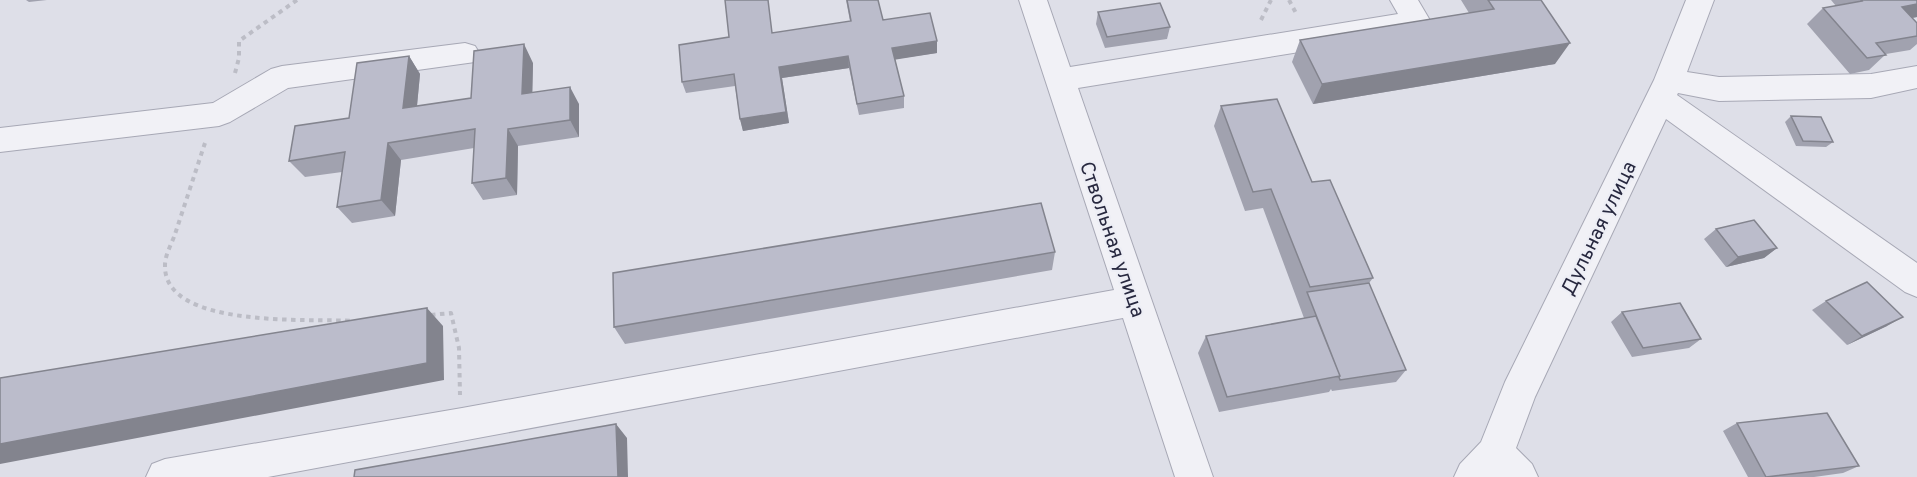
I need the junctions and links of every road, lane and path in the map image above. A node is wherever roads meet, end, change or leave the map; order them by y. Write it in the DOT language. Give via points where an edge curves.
graph roads {
  1 [pos="297,0"];
  2 [pos="1033,0"];
  3 [pos="1404,0"];
  4 [pos="1700,0"];
  5 [pos="465,54"];
  6 [pos="1917,77"];
  7 [pos="1060,80"];
  8 [pos="1665,89"];
  9 [pos="219,114"];
  10 [pos="0,140"];
  11 [pos="1917,282"];
  12 [pos="1134,301"];
  13 [pos="429,316"];
  14 [pos="362,322"];
  15 [pos="462,425"];
  16 [pos="324,462"];
  17 [pos="1496,470"];
  18 [pos="165,477"];
  19 [pos="1194,477"];
  1 -- 9 [label="path" via="251,28 239,41 230,94"];
  2 -- 7 [label="street, Ствольная улица"];
  3 -- 7 [label="street" via="1417,22"];
  4 -- 8 [label="street, Дульная улица"];
  5 -- 9 [label="street" via="282,77"];
  6 -- 8 [label="street" via="1871,86"];
  7 -- 12 [label="street, Ствольная улица"];
  8 -- 11 [label="street"];
  8 -- 17 [label="street, Дульная улица" via="1518,394"];
  9 -- 10 [label="street"];
  9 -- 14 [label="path" via="206,138 165,264 176,294 230,315"];
  12 -- 15 [label="street"];
  12 -- 19 [label="street, Ствольная улица"];
  13 -- 15 [label="path" via="451,313 459,348"];
  15 -- 16 [label="street"];
  16 -- 18 [label="street"];
}
